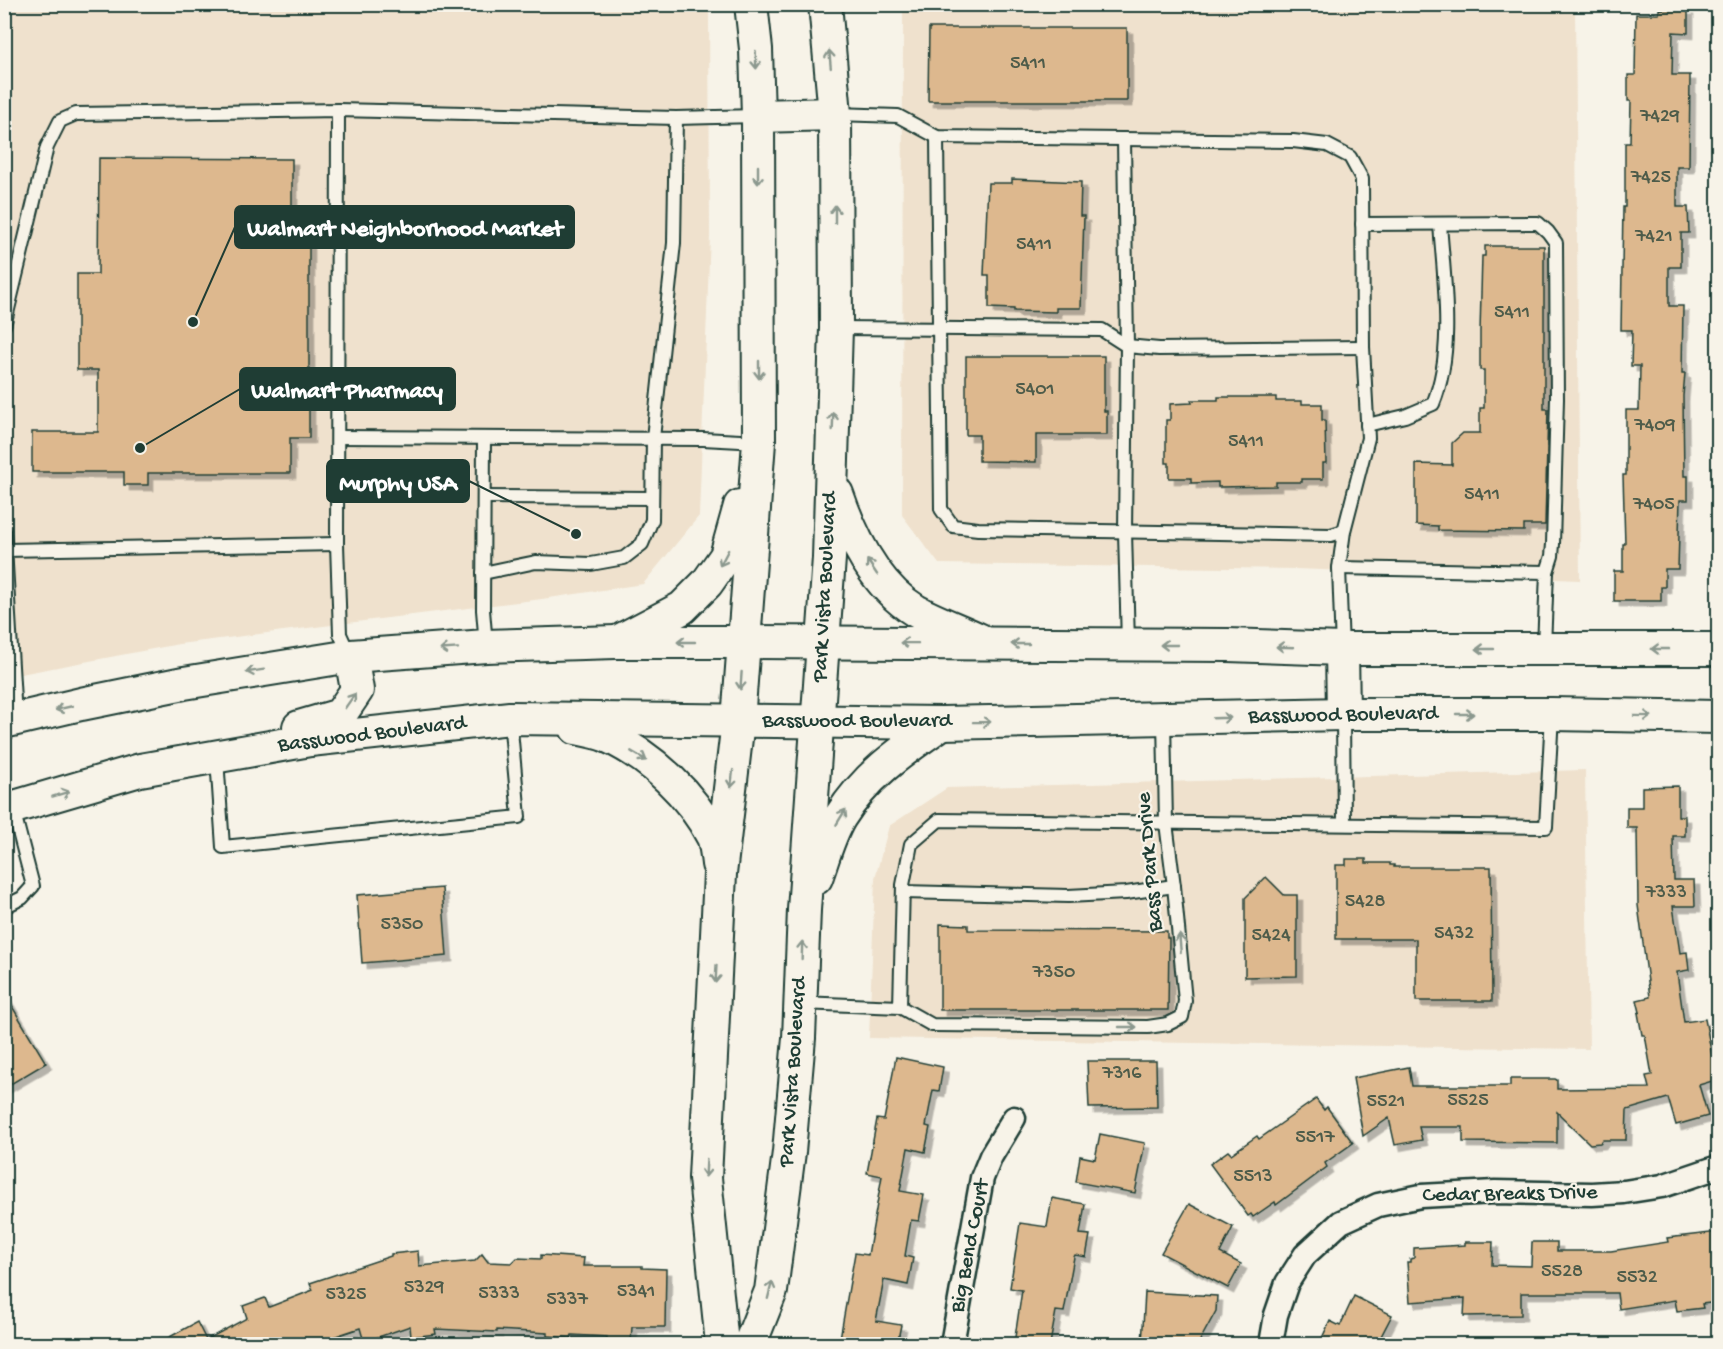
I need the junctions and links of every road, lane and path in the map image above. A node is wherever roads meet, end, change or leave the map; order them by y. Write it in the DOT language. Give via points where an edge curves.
graph roads {
  1 [pos="751,4"];
  2 [pos="825,4"];
  3 [pos="338,110"];
  4 [pos="835,114"];
  5 [pos="758,116"];
  6 [pos="675,118"];
  7 [pos="937,137"];
  8 [pos="1124,139"];
  9 [pos="1362,224"];
  10 [pos="1440,224"];
  11 [pos="4,326"];
  12 [pos="836,328"];
  13 [pos="939,330"];
  14 [pos="1127,346"];
  15 [pos="1363,347"];
  16 [pos="1367,425"];
  17 [pos="338,437"];
  18 [pos="484,438"];
  19 [pos="652,438"];
  20 [pos="759,442"];
  21 [pos="832,480"];
  22 [pos="484,497"];
  23 [pos="652,498"];
  24 [pos="4,531"];
  25 [pos="1344,531"];
  26 [pos="1125,532"];
  27 [pos="337,544"];
  28 [pos="6,550"];
  29 [pos="1339,568"];
  30 [pos="1547,572"];
  31 [pos="483,573"];
  32 [pos="616,642"];
  33 [pos="744,642"];
  34 [pos="823,642"];
  35 [pos="989,644"];
  36 [pos="1128,645"];
  37 [pos="486,646"];
  38 [pos="1342,649"];
  39 [pos="1544,649"];
  40 [pos="1719,649"];
  41 [pos="351,656"];
  42 [pos="1343,714"];
  43 [pos="1552,714"];
  44 [pos="1719,717"];
  45 [pos="510,718"];
  46 [pos="1164,719"];
  47 [pos="10,720"];
  48 [pos="546,720"];
  49 [pos="738,721"];
  50 [pos="818,722"];
  51 [pos="942,723"];
  52 [pos="217,757"];
  53 [pos="140,770"];
  54 [pos="8,809"];
  55 [pos="1166,823"];
  56 [pos="1344,824"];
  57 [pos="720,874"];
  58 [pos="1174,886"];
  59 [pos="903,892"];
  60 [pos="4,907"];
  61 [pos="804,910"];
  62 [pos="800,1003"];
  63 [pos="900,1007"];
  64 [pos="1014,1118"];
  65 [pos="1719,1167"];
  66 [pos="722,1344"];
  67 [pos="750,1344"];
  68 [pos="952,1344"];
  69 [pos="1271,1344"];
  1 -- 5 [label="main road, one-way"];
  4 -- 2 [label="main road, Park Vista Boulevard, one-way"];
  3 -- 6 [label="lane"];
  3 -- 11 [label="lane" via="76,114 60,121 47,147"];
  3 -- 17 [label="lane"];
  4 -- 5 [label="main road"];
  4 -- 7 [label="lane" via="898,116"];
  12 -- 4 [label="main road, Park Vista Boulevard, one-way"];
  5 -- 6 [label="lane"];
  5 -- 20 [label="main road, one-way"];
  6 -- 19 [label="lane" via="674,243"];
  7 -- 8 [label="lane"];
  7 -- 13 [label="lane"];
  8 -- 9 [label="lane" via="1327,145 1350,157 1362,179"];
  8 -- 14 [label="lane"];
  9 -- 10 [label="lane"];
  9 -- 15 [label="lane"];
  10 -- 16 [label="lane" via="1445,358 1439,390 1433,404 1406,416"];
  10 -- 30 [label="lane" via="1538,223 1556,243 1557,422 1553,544"];
  12 -- 13 [label="lane"];
  21 -- 12 [label="main road, Park Vista Boulevard, one-way"];
  13 -- 14 [label="lane" via="1102,330"];
  13 -- 26 [label="lane" via="941,509 953,526"];
  14 -- 15 [label="lane"];
  14 -- 26 [label="lane"];
  15 -- 16 [label="lane"];
  16 -- 25 [label="lane" via="1368,438"];
  17 -- 18 [label="lane"];
  17 -- 27 [label="lane"];
  18 -- 19 [label="lane"];
  18 -- 22 [label="lane"];
  19 -- 20 [label="lane"];
  19 -- 23 [label="lane"];
  20 -- 32 [label="main road, one-way" via="726,556 707,583 682,608"];
  20 -- 33 [label="main road"];
  21 -- 34 [label="main road, Park Vista Boulevard"];
  35 -- 21 [label="main road, one-way" via="916,610 890,590 848,528"];
  22 -- 23 [label="lane"];
  22 -- 31 [label="lane"];
  23 -- 31 [label="lane" via="652,519 642,544 624,558 591,564 536,562"];
  24 -- 28 [label="lane"];
  25 -- 26 [label="lane" via="1332,535"];
  25 -- 29 [label="lane"];
  26 -- 36 [label="lane"];
  27 -- 28 [label="lane"];
  27 -- 41 [label="lane" via="340,634"];
  28 -- 47 [label="lane"];
  29 -- 30 [label="lane"];
  29 -- 38 [label="lane"];
  30 -- 39 [label="lane"];
  31 -- 37 [label="lane"];
  33 -- 32 [label="main road, one-way"];
  32 -- 37 [label="main road"];
  33 -- 34 [label="main road"];
  33 -- 49 [label="main road, one-way"];
  35 -- 34 [label="main road, one-way"];
  34 -- 50 [label="main road, Park Vista Boulevard"];
  36 -- 35 [label="main road, one-way"];
  38 -- 36 [label="main road, one-way"];
  37 -- 41 [label="main road, one-way"];
  39 -- 38 [label="main road, one-way"];
  38 -- 42 [label="main road"];
  40 -- 39 [label="main road, one-way"];
  41 -- 47 [label="main road, one-way" via="184,683"];
  53 -- 41 [label="main road, one-way" via="206,742 296,728 340,715 357,690"];
  42 -- 43 [label="main road, Basswood Boulevard, one-way"];
  46 -- 42 [label="main road, Basswood Boulevard, one-way"];
  42 -- 56 [label="lane"];
  43 -- 44 [label="main road, Basswood Boulevard, one-way"];
  43 -- 56 [label="lane" via="1546,827"];
  45 -- 48 [label="main road, Basswood Boulevard"];
  45 -- 52 [label="main road, Basswood Boulevard" via="310,740"];
  45 -- 52 [label="lane" via="519,817 223,847"];
  51 -- 46 [label="main road, Basswood Boulevard, one-way"];
  46 -- 55 [label="lane, Bass Park Drive"];
  48 -- 49 [label="main road, Basswood Boulevard"];
  48 -- 57 [label="main road, one-way" via="607,736 650,762 686,797 714,838"];
  49 -- 50 [label="main road, Basswood Boulevard"];
  49 -- 57 [label="main road, one-way"];
  50 -- 51 [label="main road, Basswood Boulevard"];
  50 -- 61 [label="main road, Park Vista Boulevard"];
  61 -- 51 [label="main road, one-way" via="839,819 887,762"];
  52 -- 53 [label="main road, Basswood Boulevard"];
  54 -- 53 [label="main road, Basswood Boulevard, one-way"];
  54 -- 60 [label="lane" via="33,886 22,898"];
  55 -- 56 [label="lane"];
  55 -- 58 [label="lane, Bass Park Drive"];
  55 -- 59 [label="lane" via="939,820 910,844"];
  57 -- 66 [label="main road, one-way" via="705,1178"];
  58 -- 59 [label="lane" via="1068,896"];
  63 -- 58 [label="lane, Bass Park Drive, one-way" via="932,1025 1168,1024 1182,1017 1185,1001"];
  59 -- 63 [label="lane"];
  62 -- 61 [label="main road, Park Vista Boulevard, one-way"];
  62 -- 63 [label="lane"];
  67 -- 62 [label="main road, Park Vista Boulevard, one-way" via="771,1291 789,1152"];
  64 -- 68 [label="street, Big Bend Court" via="982,1178"];
  65 -- 69 [label="street, Cedar Breaks Drive" via="1662,1186 1624,1192 1431,1195 1378,1205 1341,1222 1305,1255 1287,1283"];
}
